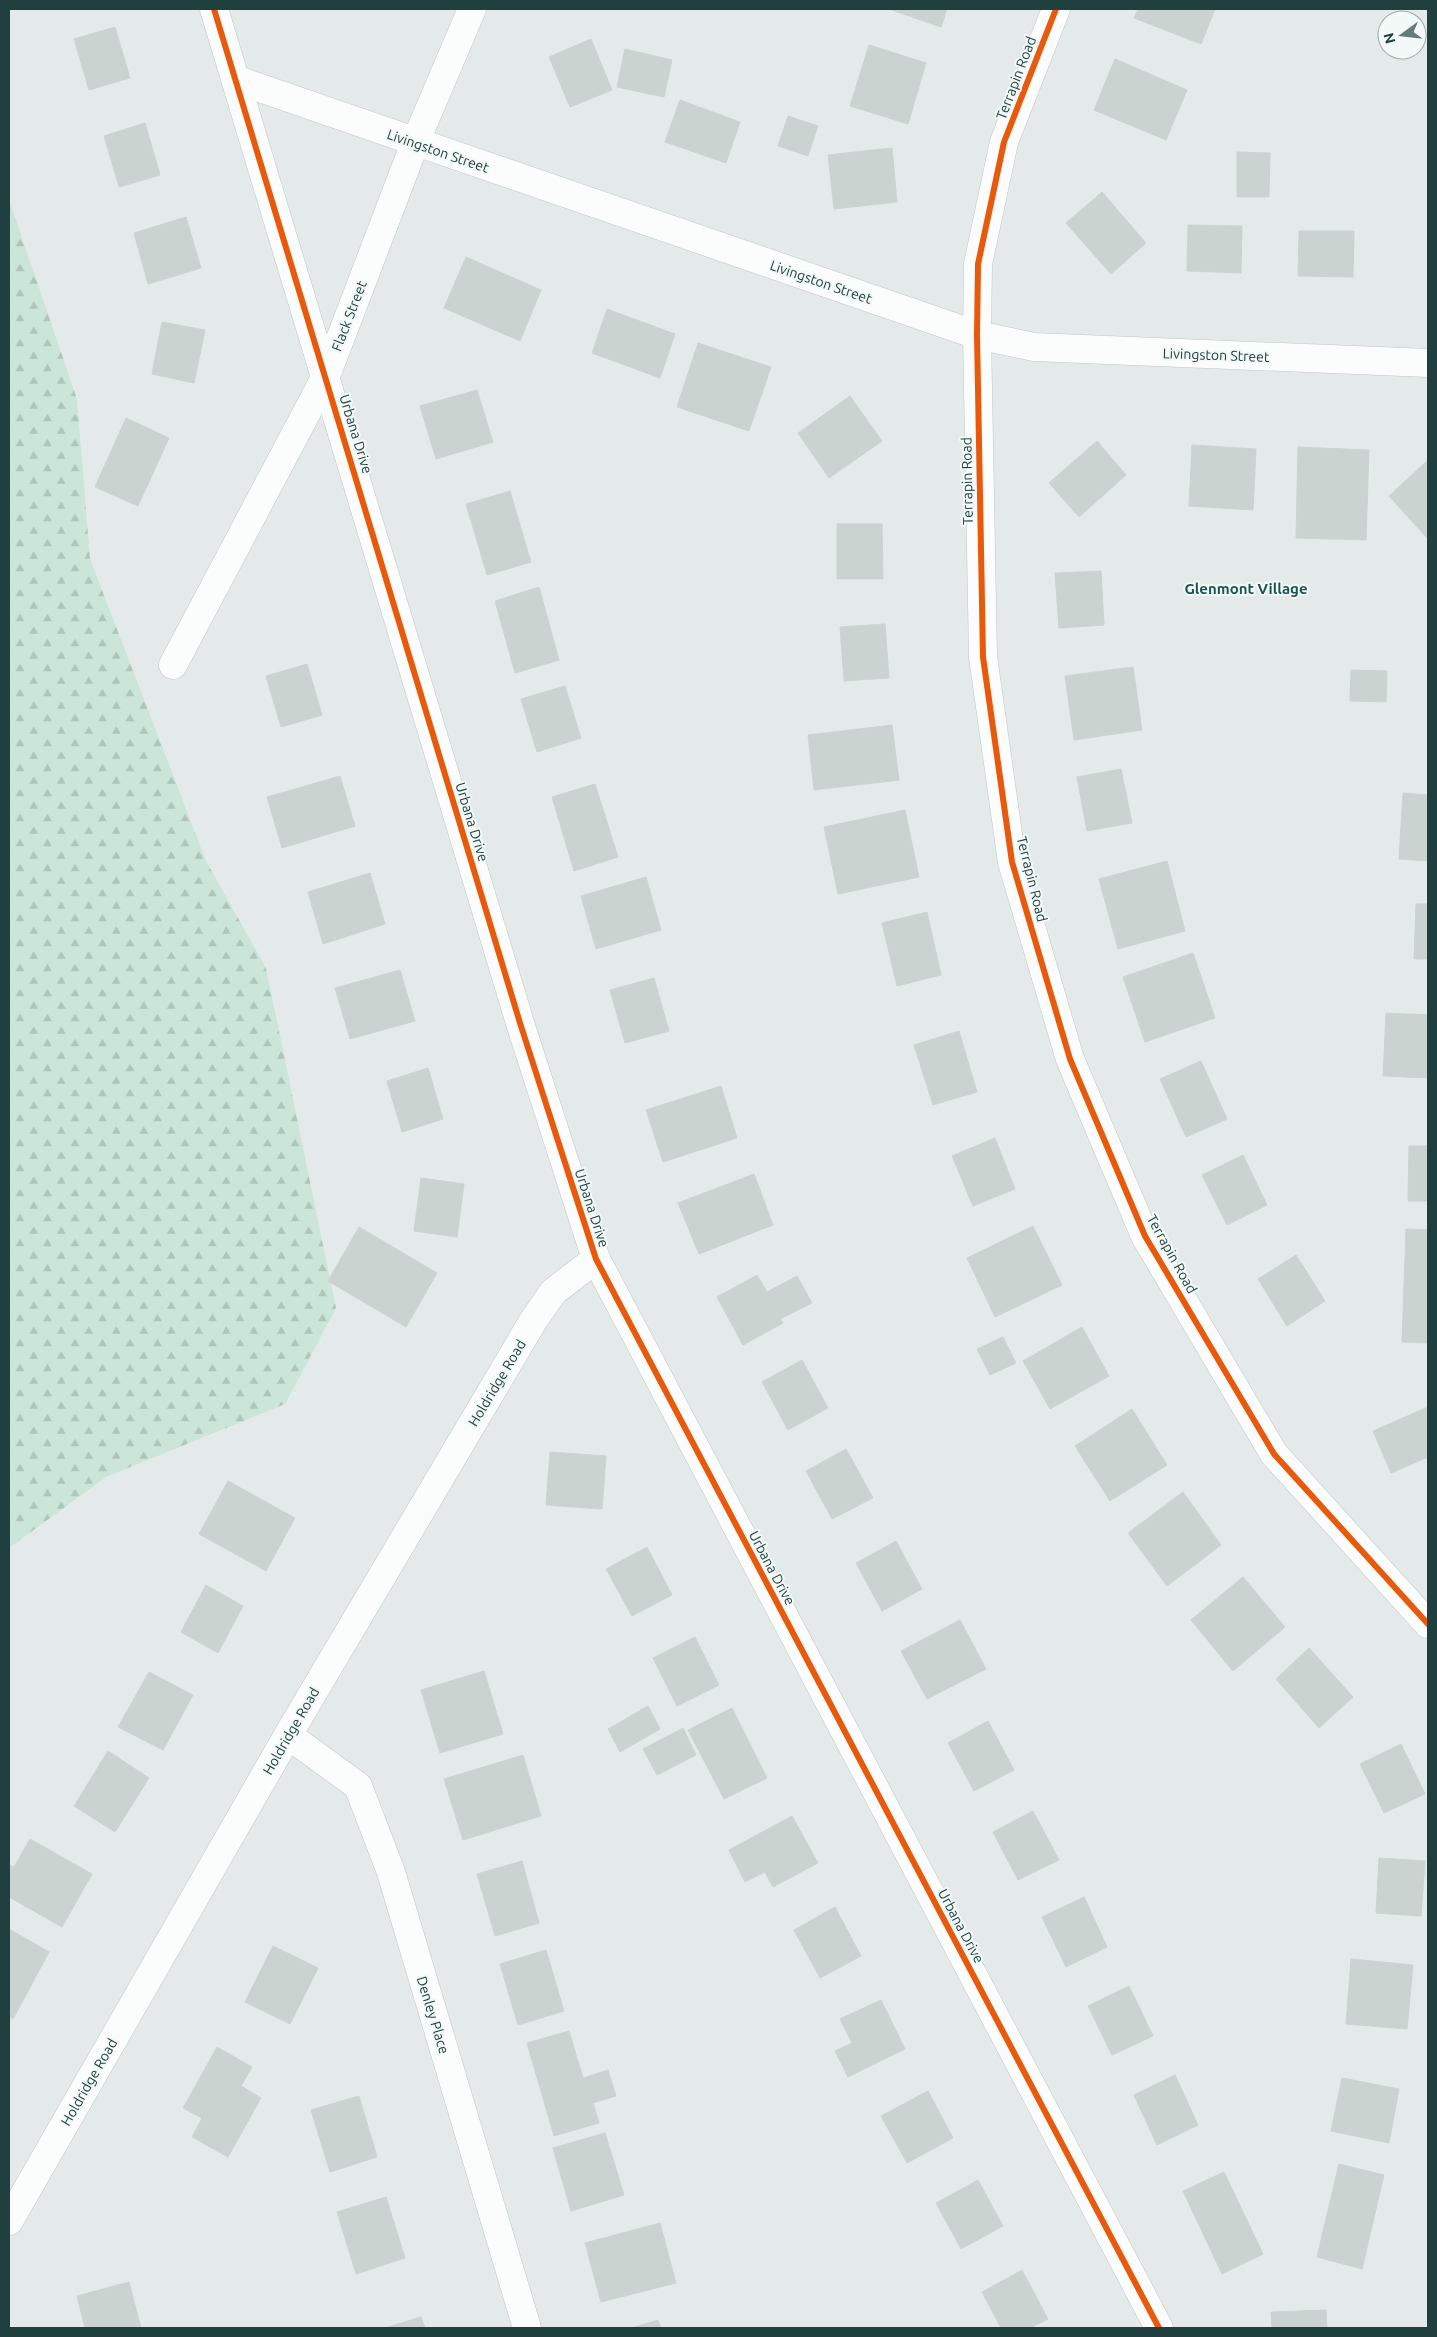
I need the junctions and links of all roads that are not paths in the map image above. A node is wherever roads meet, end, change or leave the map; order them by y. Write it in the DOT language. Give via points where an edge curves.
graph roads {
  1 [pos="214,9"];
  2 [pos="472,9"];
  3 [pos="1056,9"];
  4 [pos="237,80"];
  5 [pos="415,143"];
  6 [pos="977,335"];
  7 [pos="1428,363"];
  8 [pos="326,376"];
  9 [pos="173,665"];
  10 [pos="596,1259"];
  11 [pos="1428,1624"];
  12 [pos="288,1736"];
  13 [pos="9,2221"];
  14 [pos="527,2328"];
  15 [pos="1160,2328"];
  1 -- 4 [label="street, Urbana Drive"];
  2 -- 5 [label="street, Flack Street"];
  3 -- 6 [label="street, Terrapin Road" via="1004,142 978,264"];
  4 -- 5 [label="street, Livingston Street"];
  4 -- 8 [label="street, Urbana Drive"];
  5 -- 6 [label="street, Livingston Street"];
  5 -- 8 [label="street, Flack Street"];
  6 -- 7 [label="street, Livingston Street" via="1034,347"];
  6 -- 11 [label="street, Terrapin Road" via="983,657 1012,862 1070,1059 1145,1236 1274,1454"];
  8 -- 9 [label="street, Flack Street"];
  8 -- 10 [label="street, Urbana Drive" via="520,1023"];
  10 -- 12 [label="street, Holdridge Road" via="553,1292 533,1321"];
  10 -- 15 [label="street, Urbana Drive"];
  12 -- 13 [label="street, Holdridge Road"];
  12 -- 14 [label="street, Denley Place" via="358,1786 390,1872"];
}
